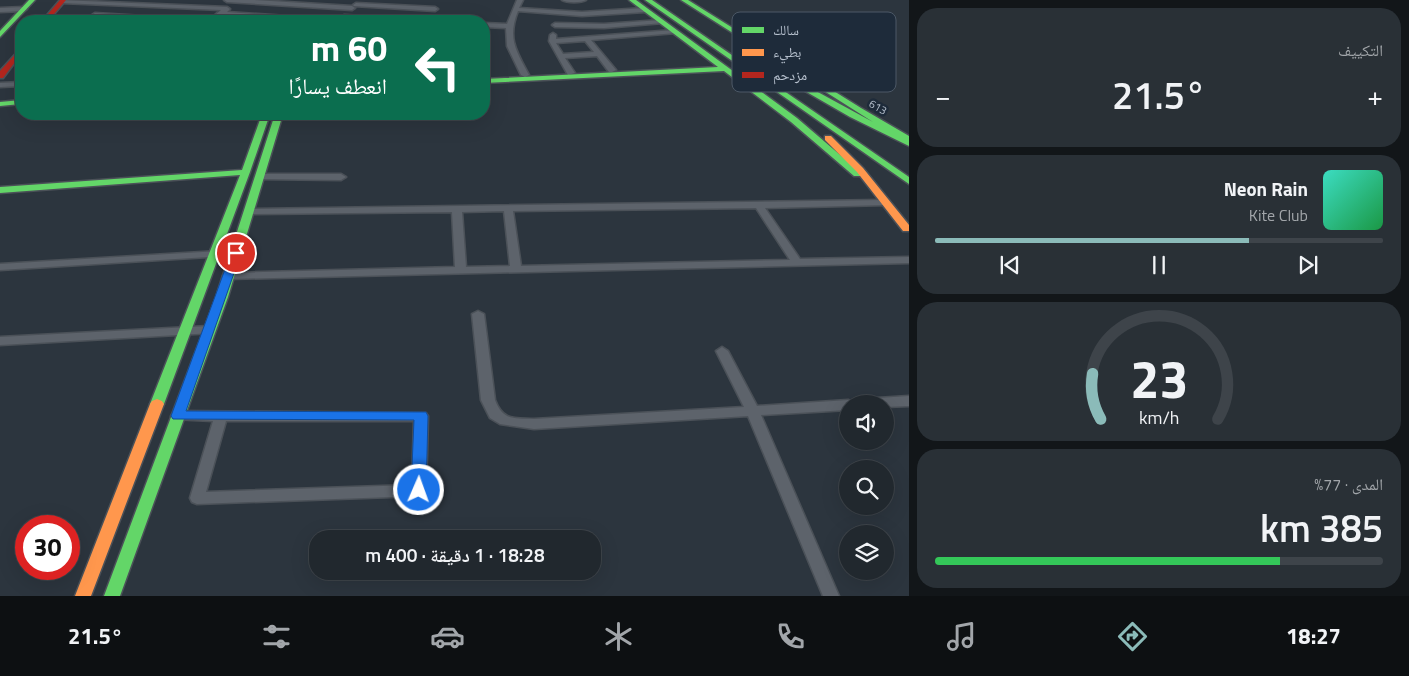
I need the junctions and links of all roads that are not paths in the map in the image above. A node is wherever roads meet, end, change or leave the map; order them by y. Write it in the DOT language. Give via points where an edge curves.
graph roads {
  1 [pos="32,0"];
  2 [pos="134,0"];
  3 [pos="170,0"];
  4 [pos="207,0"];
  5 [pos="226,0"];
  6 [pos="316,0"];
  7 [pos="398,0"];
  8 [pos="520,0"];
  9 [pos="565,0"];
  10 [pos="574,0"];
  11 [pos="583,0"];
  12 [pos="632,0"];
  13 [pos="684,0"];
  14 [pos="62,1"];
  15 [pos="238,1"];
  16 [pos="278,2"];
  17 [pos="668,2"];
  18 [pos="103,3"];
  19 [pos="127,4"];
  20 [pos="356,4"];
  21 [pos="647,5"];
  22 [pos="162,6"];
  23 [pos="308,6"];
  24 [pos="197,7"];
  25 [pos="392,7"];
  26 [pos="24,9"];
  27 [pos="515,9"];
  28 [pos="0,10"];
  29 [pos="225,11"];
  30 [pos="556,12"];
  31 [pos="18,15"];
  32 [pos="50,15"];
  33 [pos="95,15"];
  34 [pos="147,15"];
  35 [pos="219,15"];
  36 [pos="248,15"];
  37 [pos="346,15"];
  38 [pos="431,15"];
  39 [pos="15,18"];
  40 [pos="661,22"];
  41 [pos="490,25"];
  42 [pos="554,25"];
  43 [pos="622,25"];
  44 [pos="508,26"];
  45 [pos="732,30"];
  46 [pos="2,31"];
  47 [pos="674,32"];
  48 [pos="634,36"];
  49 [pos="586,38"];
  50 [pos="552,41"];
  51 [pos="732,45"];
  52 [pos="716,47"];
  53 [pos="598,54"];
  54 [pos="561,56"];
  55 [pos="15,57"];
  56 [pos="732,58"];
  57 [pos="732,60"];
  58 [pos="722,67"];
  59 [pos="612,70"];
  60 [pos="637,71"];
  61 [pos="571,73"];
  62 [pos="525,75"];
  63 [pos="732,75"];
  64 [pos="0,76"];
  65 [pos="490,78"];
  66 [pos="490,81"];
  67 [pos="15,84"];
  68 [pos="0,85"];
  69 [pos="755,92"];
  70 [pos="771,92"];
  71 [pos="781,92"];
  72 [pos="802,92"];
  73 [pos="812,92"];
  74 [pos="830,92"];
  75 [pos="15,103"];
  76 [pos="0,104"];
  77 [pos="15,106"];
  78 [pos="0,107"];
  79 [pos="264,120"];
  80 [pos="277,120"];
  81 [pos="863,133"];
  82 [pos="909,138"];
  83 [pos="909,143"];
  84 [pos="245,177"];
  85 [pos="262,177"];
  86 [pos="341,177"];
  87 [pos="909,181"];
  88 [pos="0,190"];
  89 [pos="0,197"];
  90 [pos="883,203"];
  91 [pos="759,205"];
  92 [pos="508,208"];
  93 [pos="456,209"];
  94 [pos="250,212"];
  95 [pos="908,231"];
  96 [pos="236,253"];
  97 [pos="214,254"];
  98 [pos="909,260"];
  99 [pos="797,263"];
  100 [pos="0,267"];
  101 [pos="516,269"];
  102 [pos="461,270"];
  103 [pos="228,276"];
  104 [pos="478,314"];
  105 [pos="209,330"];
  106 [pos="184,331"];
  107 [pos="0,341"];
  108 [pos="722,351"];
  109 [pos="909,401"];
  110 [pos="894,402"];
  111 [pos="839,405"];
  112 [pos="753,410"];
  113 [pos="178,416"];
  114 [pos="221,416"];
  115 [pos="83,596"];
  116 [pos="112,596"];
  117 [pos="831,596"];
  1 -- 26 [label="main road"];
  2 -- 19 [label="street"];
  3 -- 22 [label="street"];
  4 -- 24 [label="street"];
  5 -- 15 [label="street"];
  6 -- 23 [label="street"];
  7 -- 25 [label="street"];
  8 -- 27 [label="street"];
  9 -- 10 [label="street"];
  10 -- 11 [label="street"];
  12 -- 21 [label="main road"];
  13 -- 45 [label="main road, 613"];
  14 -- 18 [label="street"];
  14 -- 32 [label="main road"];
  15 -- 16 [label="street"];
  15 -- 29 [label="street"];
  16 -- 23 [label="street"];
  17 -- 51 [label="main road"];
  18 -- 19 [label="street"];
  18 -- 33 [label="street"];
  19 -- 22 [label="street"];
  20 -- 23 [label="street"];
  20 -- 25 [label="street"];
  20 -- 37 [label="street"];
  21 -- 30 [label="street" via="582,14"];
  21 -- 40 [label="main road"];
  21 -- 52 [label="main road"];
  22 -- 24 [label="street"];
  22 -- 34 [label="street"];
  24 -- 29 [label="street"];
  25 -- 38 [label="street" via="436,7"];
  26 -- 28 [label="street"];
  26 -- 31 [label="main road"];
  27 -- 30 [label="street"];
  27 -- 44 [label="street"];
  29 -- 35 [label="street"];
  29 -- 36 [label="street"];
  30 -- 42 [label="street"];
  39 -- 46 [label="main road"];
  40 -- 43 [label="street"];
  40 -- 47 [label="main road"];
  41 -- 44 [label="street"];
  42 -- 43 [label="street"];
  42 -- 50 [label="street"];
  43 -- 48 [label="street"];
  44 -- 62 [label="street" via="509,44"];
  47 -- 48 [label="street"];
  47 -- 58 [label="main road"];
  48 -- 49 [label="street"];
  49 -- 50 [label="street"];
  49 -- 53 [label="street"];
  50 -- 54 [label="street"];
  52 -- 56 [label="main road"];
  52 -- 57 [label="main road"];
  53 -- 54 [label="street"];
  53 -- 59 [label="street"];
  54 -- 61 [label="street"];
  55 -- 64 [label="main road"];
  58 -- 60 [label="main road"];
  58 -- 63 [label="main road"];
  59 -- 60 [label="main road"];
  59 -- 61 [label="main road"];
  60 -- 66 [label="main road"];
  61 -- 62 [label="main road"];
  62 -- 65 [label="main road"];
  67 -- 68 [label="street"];
  69 -- 90 [label="main road" via="819,140"];
  70 -- 95 [label="main road" via="844,152"];
  71 -- 87 [label="main road"];
  72 -- 81 [label="main road"];
  73 -- 83 [label="main road"];
  74 -- 82 [label="main road, 613"];
  75 -- 76 [label="main road"];
  77 -- 78 [label="main road"];
  79 -- 84 [label="main road"];
  80 -- 85 [label="main road"];
  84 -- 88 [label="main road"];
  84 -- 89 [label="main road"];
  84 -- 97 [label="main road"];
  85 -- 86 [label="street"];
  85 -- 94 [label="main road"];
  90 -- 91 [label="street"];
  90 -- 95 [label="main road"];
  91 -- 92 [label="street"];
  91 -- 99 [label="street"];
  92 -- 93 [label="street"];
  92 -- 101 [label="street"];
  93 -- 94 [label="street"];
  93 -- 102 [label="street"];
  94 -- 96 [label="main road"];
  96 -- 97 [label="street"];
  96 -- 103 [label="main road"];
  97 -- 100 [label="street"];
  97 -- 106 [label="main road"];
  98 -- 99 [label="street"];
  99 -- 101 [label="street"];
  101 -- 102 [label="street"];
  102 -- 103 [label="street"];
  103 -- 105 [label="main road"];
  104 -- 112 [label="street" via="488,400 492,413 500,420 534,424"];
  105 -- 106 [label="street"];
  105 -- 113 [label="main road"];
  106 -- 107 [label="street"];
  106 -- 115 [label="main road"];
  108 -- 112 [label="street"];
  109 -- 110 [label="street"];
  111 -- 112 [label="street"];
  112 -- 117 [label="street"];
  113 -- 114 [label="street"];
  113 -- 116 [label="main road"];
  114 -- 114 [label="street" via="421,416 419,490 197,498"];
}
